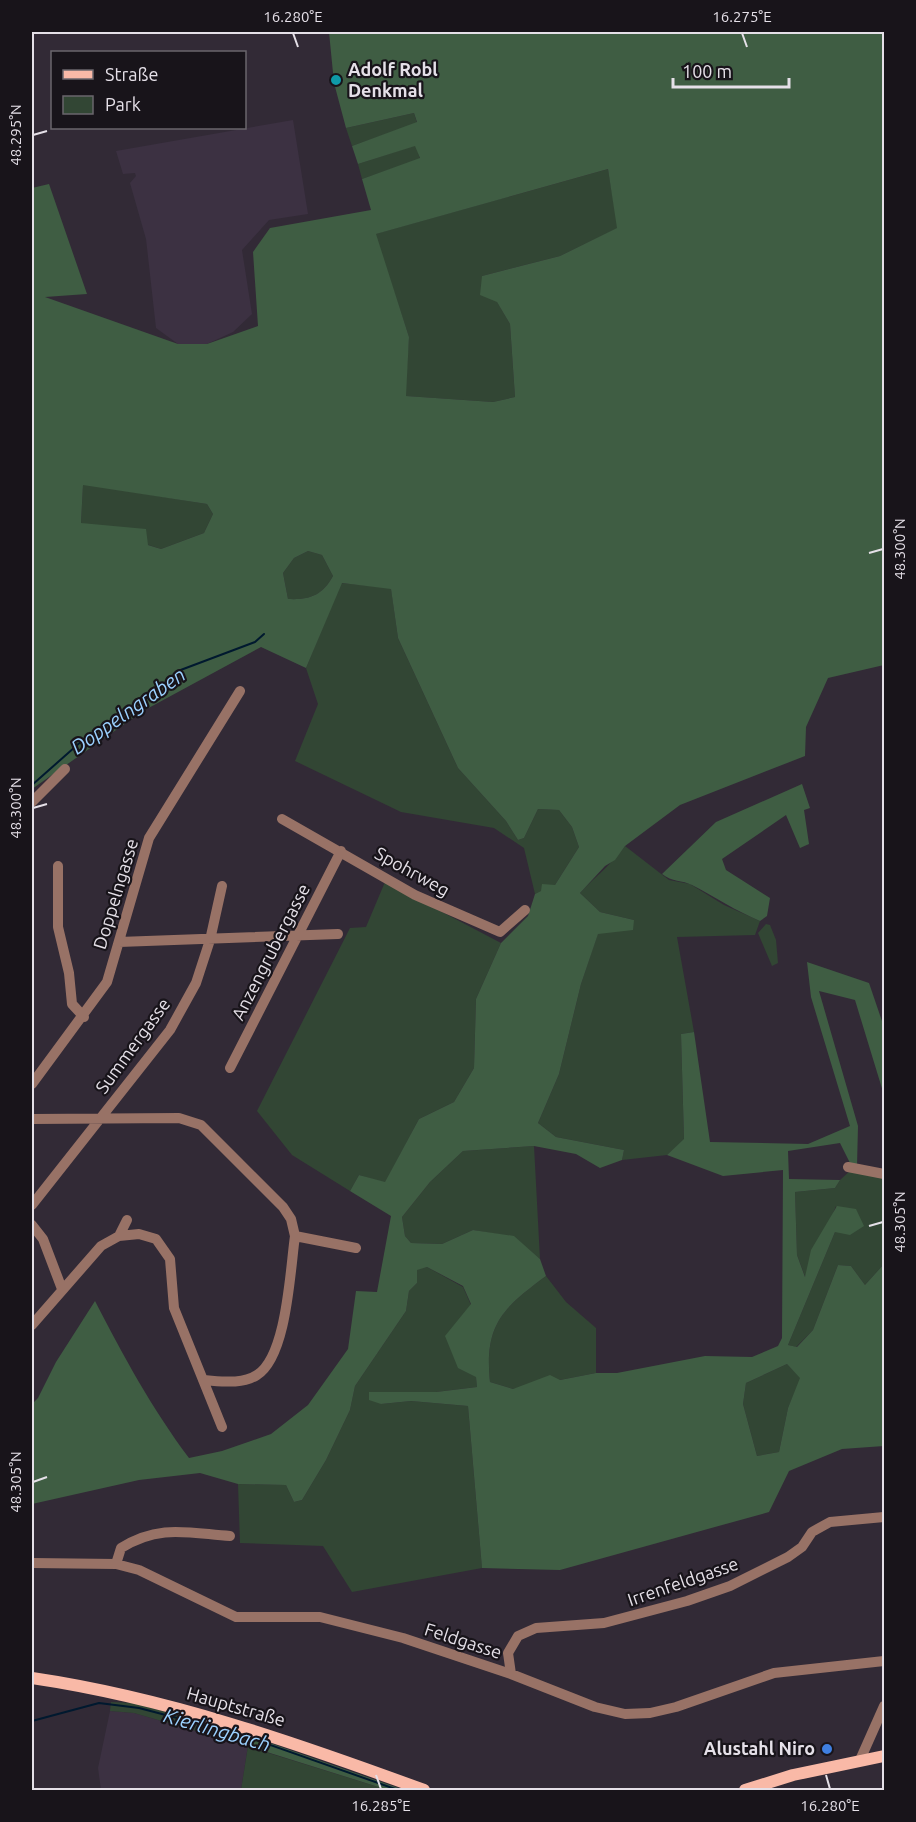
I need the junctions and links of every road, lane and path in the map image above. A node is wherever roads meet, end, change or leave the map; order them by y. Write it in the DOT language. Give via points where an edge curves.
graph roads {
  1 [pos="240,691"];
  2 [pos="65,769"];
  3 [pos="32,802"];
  4 [pos="282,819"];
  5 [pos="341,851"];
  6 [pos="58,866"];
  7 [pos="222,886"];
  8 [pos="525,910"];
  9 [pos="338,934"];
  10 [pos="297,937"];
  11 [pos="210,940"];
  12 [pos="119,942"];
  13 [pos="84,1017"];
  14 [pos="230,1068"];
  15 [pos="32,1084"];
  16 [pos="32,1119"];
  17 [pos="100,1119"];
  18 [pos="848,1167"];
  19 [pos="885,1174"];
  20 [pos="32,1205"];
  21 [pos="127,1220"];
  22 [pos="32,1225"];
  23 [pos="119,1236"];
  24 [pos="295,1236"];
  25 [pos="356,1248"];
  26 [pos="62,1289"];
  27 [pos="32,1325"];
  28 [pos="202,1380"];
  29 [pos="222,1427"];
  30 [pos="885,1517"];
  31 [pos="230,1536"];
  32 [pos="32,1563"];
  33 [pos="116,1564"];
  34 [pos="885,1661"];
  35 [pos="511,1674"];
  36 [pos="32,1678"];
  37 [pos="885,1706"];
  38 [pos="885,1756"];
  39 [pos="860,1760"];
  40 [pos="424,1791"];
  41 [pos="745,1791"];
  1 -- 12 [label="street, Doppelngasse" via="149,838"];
  2 -- 3 [label="street"];
  4 -- 5 [label="street, Spohrweg"];
  5 -- 8 [label="street, Spohrweg" via="415,895 500,932"];
  5 -- 10 [label="street, Anzengrubergasse"];
  6 -- 13 [label="street, Doppelngasse" via="58,927 72,1004"];
  7 -- 11 [label="street, Summergasse"];
  9 -- 10 [label="street"];
  10 -- 11 [label="street"];
  10 -- 14 [label="street, Anzengrubergasse"];
  11 -- 12 [label="street"];
  11 -- 17 [label="street, Summergasse" via="196,983 170,1030"];
  12 -- 13 [label="street, Doppelngasse" via="107,982"];
  13 -- 15 [label="street, Doppelngasse"];
  16 -- 17 [label="street"];
  17 -- 20 [label="street, Summergasse"];
  17 -- 24 [label="street" via="179,1118 201,1125 283,1207"];
  18 -- 19 [label="street"];
  21 -- 23 [label="street"];
  22 -- 26 [label="street" via="43,1239"];
  23 -- 26 [label="street" via="101,1246"];
  23 -- 28 [label="street" via="140,1234 156,1239 170,1259 174,1308"];
  24 -- 25 [label="street"];
  24 -- 28 [label="street" via="279,1343 272,1362 256,1376 232,1382"];
  26 -- 27 [label="street"];
  28 -- 29 [label="street"];
  30 -- 35 [label="street, Irrenfeldgasse" via="830,1522 812,1532 802,1547 788,1557 730,1586 687,1601 604,1623 536,1628 518,1636 508,1653"];
  31 -- 33 [label="street" via="163,1531 140,1536 121,1548"];
  32 -- 33 [label="street, Feldgasse"];
  33 -- 35 [label="street, Feldgasse" via="139,1570 236,1617 320,1617 403,1638"];
  34 -- 35 [label="street, Feldgasse" via="774,1673 676,1707 625,1714 595,1707"];
  36 -- 40 [label="main road, Hauptstraße" via="144,1700 246,1727"];
  37 -- 39 [label="street"];
  38 -- 39 [label="main road"];
  39 -- 41 [label="main road"];
}
